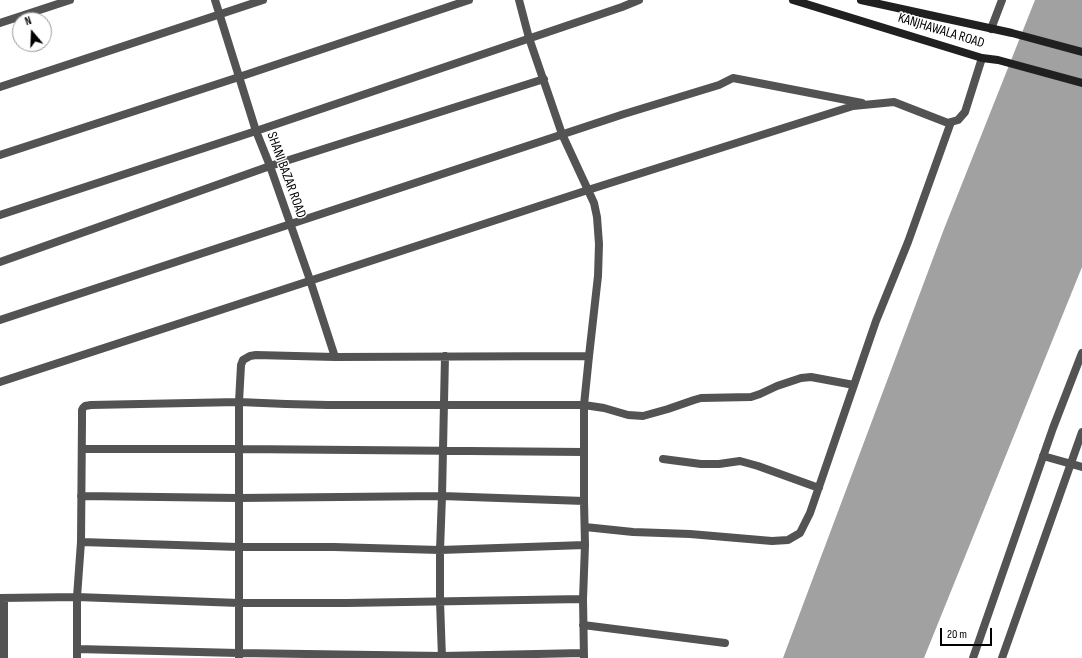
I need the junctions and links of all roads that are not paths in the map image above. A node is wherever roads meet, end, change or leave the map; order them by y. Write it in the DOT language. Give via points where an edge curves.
graph roads {
  1 [pos="70,0"];
  2 [pos="215,0"];
  3 [pos="263,0"];
  4 [pos="469,0"];
  5 [pos="519,0"];
  6 [pos="639,0"];
  7 [pos="793,0"];
  8 [pos="861,0"];
  9 [pos="1002,0"];
  10 [pos="220,14"];
  11 [pos="0,23"];
  12 [pos="991,29"];
  13 [pos="529,38"];
  14 [pos="1082,52"];
  15 [pos="982,58"];
  16 [pos="239,77"];
  17 [pos="544,79"];
  18 [pos="1082,83"];
  19 [pos="0,87"];
  20 [pos="871,104"];
  21 [pos="951,122"];
  22 [pos="256,131"];
  23 [pos="562,134"];
  24 [pos="0,155"];
  25 [pos="270,166"];
  26 [pos="588,190"];
  27 [pos="0,215"];
  28 [pos="290,225"];
  29 [pos="0,262"];
  30 [pos="310,280"];
  31 [pos="0,320"];
  32 [pos="1082,353"];
  33 [pos="445,356"];
  34 [pos="589,356"];
  35 [pos="335,357"];
  36 [pos="0,382"];
  37 [pos="854,385"];
  38 [pos="239,402"];
  39 [pos="444,405"];
  40 [pos="584,405"];
  41 [pos="1082,432"];
  42 [pos="82,449"];
  43 [pos="239,449"];
  44 [pos="443,451"];
  45 [pos="584,452"];
  46 [pos="1044,456"];
  47 [pos="663,459"];
  48 [pos="1070,464"];
  49 [pos="1082,467"];
  50 [pos="819,488"];
  51 [pos="81,496"];
  52 [pos="442,496"];
  53 [pos="239,498"];
  54 [pos="584,501"];
  55 [pos="585,527"];
  56 [pos="81,542"];
  57 [pos="585,545"];
  58 [pos="240,547"];
  59 [pos="440,550"];
  60 [pos="77,597"];
  61 [pos="2,598"];
  62 [pos="583,599"];
  63 [pos="440,602"];
  64 [pos="239,603"];
  65 [pos="583,625"];
  66 [pos="725,644"];
  67 [pos="77,649"];
  68 [pos="584,655"];
  69 [pos="238,656"];
  70 [pos="442,657"];
  71 [pos="4,658"];
  72 [pos="77,658"];
  73 [pos="973,658"];
  74 [pos="1002,658"];
  1 -- 11 [label="street"];
  2 -- 10 [label="street, SHANI BAZAR ROAD"];
  3 -- 10 [label="street"];
  4 -- 16 [label="street"];
  5 -- 13 [label="street"];
  6 -- 13 [label="street"];
  7 -- 15 [label="main road, KANJHAWALA ROAD"];
  8 -- 12 [label="main road, KANJHAWALA ROAD"];
  9 -- 12 [label="street"];
  10 -- 16 [label="street, SHANI BAZAR ROAD"];
  10 -- 19 [label="street"];
  12 -- 14 [label="main road, KANJHAWALA ROAD"];
  13 -- 17 [label="street"];
  13 -- 22 [label="street"];
  15 -- 18 [label="main road, KANJHAWALA ROAD"];
  15 -- 21 [label="street" via="965,112 958,120"];
  16 -- 22 [label="street, SHANI BAZAR ROAD"];
  16 -- 24 [label="street"];
  17 -- 23 [label="street"];
  17 -- 25 [label="street"];
  20 -- 21 [label="street" via="894,102"];
  20 -- 23 [label="street" via="733,78"];
  20 -- 26 [label="street" via="853,106"];
  21 -- 37 [label="street"];
  22 -- 25 [label="street, SHANI BAZAR ROAD"];
  22 -- 27 [label="street"];
  23 -- 26 [label="street"];
  23 -- 28 [label="street"];
  25 -- 28 [label="street, SHANI BAZAR ROAD"];
  25 -- 29 [label="street"];
  26 -- 30 [label="street"];
  26 -- 34 [label="street" via="597,217 599,244"];
  28 -- 30 [label="street, SHANI BAZAR ROAD"];
  28 -- 31 [label="street"];
  30 -- 35 [label="street, SHANI BAZAR ROAD"];
  30 -- 36 [label="street"];
  32 -- 46 [label="street"];
  33 -- 34 [label="street"];
  33 -- 35 [label="street"];
  33 -- 39 [label="street"];
  34 -- 40 [label="street"];
  35 -- 38 [label="street" via="250,356 243,360 241,365"];
  37 -- 40 [label="street" via="811,377 800,378 751,397 701,398 643,416"];
  37 -- 50 [label="street"];
  38 -- 39 [label="street"];
  38 -- 42 [label="street" via="85,406 82,410"];
  38 -- 43 [label="street"];
  39 -- 40 [label="street"];
  39 -- 44 [label="street"];
  40 -- 45 [label="street"];
  41 -- 48 [label="street"];
  42 -- 43 [label="street"];
  42 -- 51 [label="street"];
  43 -- 44 [label="street"];
  43 -- 53 [label="street"];
  44 -- 45 [label="street"];
  44 -- 52 [label="street"];
  45 -- 54 [label="street"];
  46 -- 48 [label="street"];
  46 -- 73 [label="street"];
  47 -- 50 [label="street" via="701,464 740,461"];
  48 -- 49 [label="street"];
  48 -- 74 [label="street"];
  50 -- 55 [label="street" via="800,533 788,540 772,541"];
  51 -- 53 [label="street"];
  51 -- 56 [label="street"];
  52 -- 53 [label="street"];
  52 -- 54 [label="street"];
  52 -- 59 [label="street"];
  53 -- 58 [label="street"];
  54 -- 55 [label="street"];
  55 -- 57 [label="street"];
  56 -- 58 [label="street"];
  56 -- 60 [label="street"];
  57 -- 59 [label="street"];
  57 -- 62 [label="street"];
  58 -- 59 [label="street"];
  58 -- 64 [label="street"];
  59 -- 63 [label="street"];
  60 -- 61 [label="street"];
  60 -- 64 [label="street"];
  60 -- 67 [label="street"];
  61 -- 71 [label="street"];
  62 -- 63 [label="street"];
  62 -- 65 [label="street"];
  63 -- 64 [label="street"];
  63 -- 70 [label="street"];
  64 -- 69 [label="street"];
  65 -- 66 [label="street"];
  65 -- 68 [label="street"];
  67 -- 69 [label="street"];
  67 -- 72 [label="street"];
  68 -- 70 [label="street"];
  69 -- 70 [label="street"];
}
